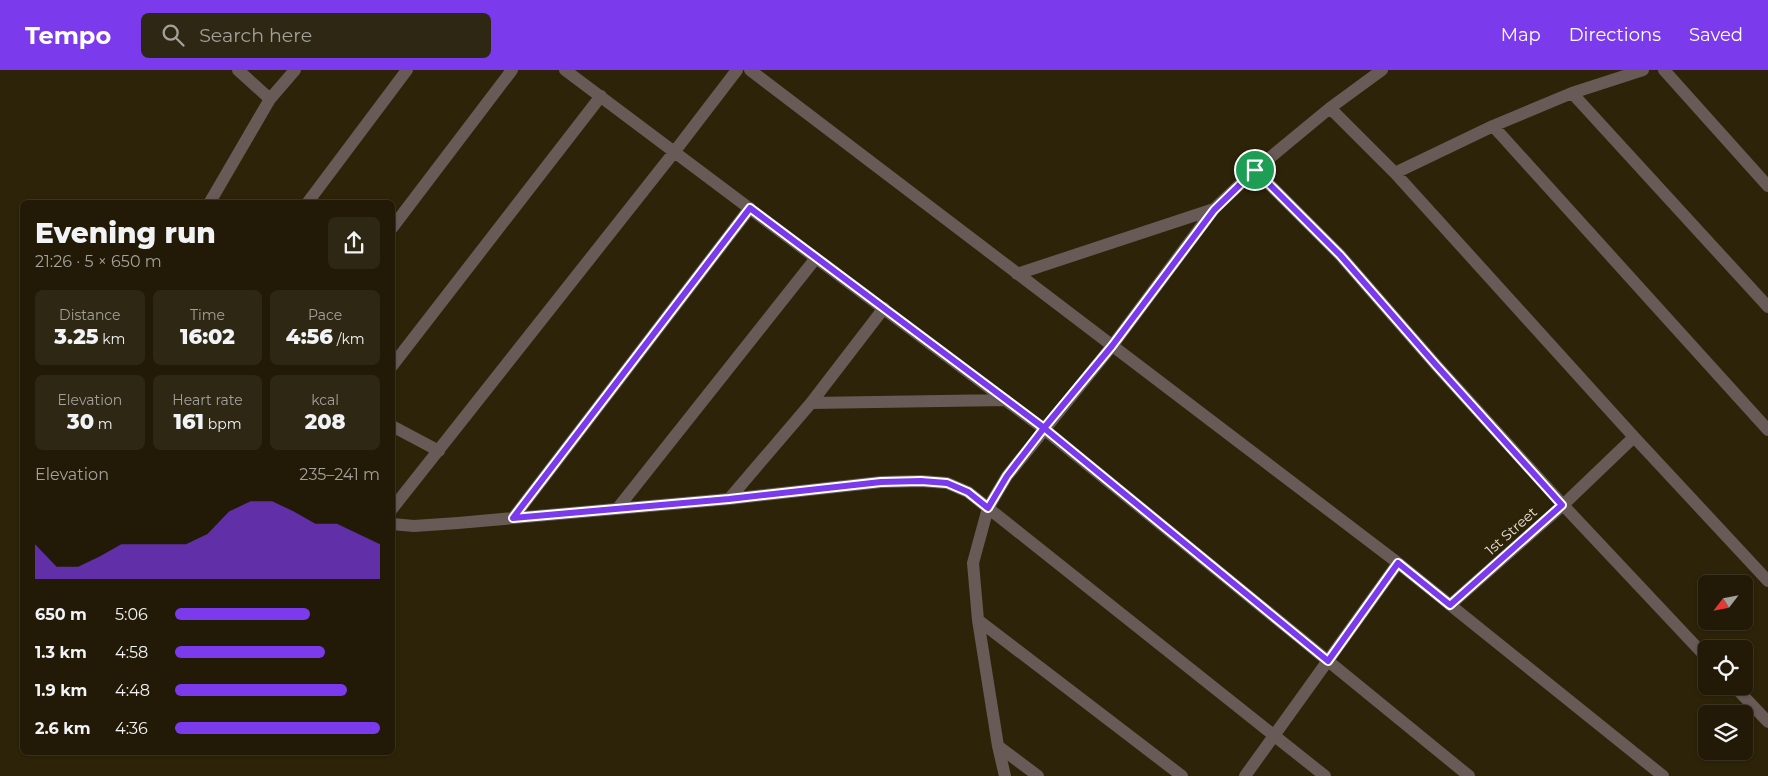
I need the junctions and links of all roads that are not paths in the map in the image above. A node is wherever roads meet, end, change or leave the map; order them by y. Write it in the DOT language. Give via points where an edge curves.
graph roads {
  1 [pos="238,70"];
  2 [pos="295,70"];
  3 [pos="407,70"];
  4 [pos="512,70"];
  5 [pos="565,70"];
  6 [pos="737,70"];
  7 [pos="750,70"];
  8 [pos="1382,70"];
  9 [pos="1643,70"];
  10 [pos="1664,70"];
  11 [pos="1572,93"];
  12 [pos="601,96"];
  13 [pos="270,99"];
  14 [pos="1330,108"];
  15 [pos="1493,126"];
  16 [pos="675,151"];
  17 [pos="1255,170"];
  18 [pos="1395,173"];
  19 [pos="1768,186"];
  20 [pos="211,200"];
  21 [pos="310,200"];
  22 [pos="750,208"];
  23 [pos="1214,210"];
  24 [pos="395,224"];
  25 [pos="816,258"];
  26 [pos="1017,274"];
  27 [pos="1768,307"];
  28 [pos="884,308"];
  29 [pos="1112,346"];
  30 [pos="395,362"];
  31 [pos="1006,400"];
  32 [pos="811,403"];
  33 [pos="395,428"];
  34 [pos="1044,428"];
  35 [pos="1768,430"];
  36 [pos="1634,437"];
  37 [pos="439,450"];
  38 [pos="729,499"];
  39 [pos="395,505"];
  40 [pos="1562,505"];
  41 [pos="988,508"];
  42 [pos="617,509"];
  43 [pos="513,518"];
  44 [pos="395,524"];
  45 [pos="1398,563"];
  46 [pos="1768,581"];
  47 [pos="1450,605"];
  48 [pos="978,620"];
  49 [pos="1698,649"];
  50 [pos="1328,661"];
  51 [pos="1742,695"];
  52 [pos="1768,722"];
  53 [pos="1274,735"];
  54 [pos="998,746"];
  55 [pos="1005,776"];
  56 [pos="1038,776"];
  57 [pos="1182,776"];
  58 [pos="1245,776"];
  59 [pos="1325,776"];
  60 [pos="1469,776"];
  61 [pos="1663,776"];
  1 -- 13 [label="street"];
  2 -- 13 [label="street"];
  3 -- 21 [label="street"];
  4 -- 24 [label="street"];
  5 -- 12 [label="street"];
  6 -- 16 [label="street"];
  7 -- 26 [label="street"];
  8 -- 14 [label="street"];
  9 -- 11 [label="street"];
  10 -- 19 [label="street"];
  11 -- 15 [label="street"];
  11 -- 27 [label="street"];
  12 -- 16 [label="street"];
  12 -- 30 [label="street"];
  13 -- 20 [label="street"];
  14 -- 17 [label="street"];
  14 -- 18 [label="street"];
  15 -- 18 [label="street"];
  15 -- 35 [label="street"];
  16 -- 22 [label="street"];
  16 -- 37 [label="street"];
  17 -- 23 [label="street"];
  17 -- 40 [label="street" via="1340,255"];
  18 -- 36 [label="street"];
  22 -- 25 [label="street"];
  22 -- 43 [label="street"];
  23 -- 26 [label="street"];
  23 -- 29 [label="street"];
  25 -- 28 [label="street"];
  25 -- 42 [label="street"];
  26 -- 29 [label="street"];
  28 -- 31 [label="street"];
  28 -- 32 [label="street"];
  29 -- 34 [label="street"];
  29 -- 45 [label="street"];
  31 -- 32 [label="street"];
  31 -- 34 [label="street"];
  32 -- 38 [label="street"];
  33 -- 37 [label="street"];
  34 -- 41 [label="street" via="1007,476"];
  34 -- 50 [label="street"];
  36 -- 40 [label="street, 1st Street"];
  36 -- 46 [label="street"];
  37 -- 39 [label="street"];
  38 -- 41 [label="street" via="881,482 921,481 947,483 968,492"];
  38 -- 42 [label="street"];
  40 -- 47 [label="street, 1st Street"];
  40 -- 49 [label="street"];
  41 -- 48 [label="street" via="973,563"];
  41 -- 53 [label="street"];
  42 -- 43 [label="street"];
  43 -- 44 [label="street" via="414,526"];
  45 -- 47 [label="street"];
  45 -- 50 [label="street"];
  47 -- 61 [label="street"];
  48 -- 54 [label="street"];
  48 -- 57 [label="street"];
  50 -- 53 [label="street"];
  50 -- 60 [label="street"];
  51 -- 52 [label="street"];
  53 -- 58 [label="street"];
  53 -- 59 [label="street"];
  54 -- 55 [label="street"];
  54 -- 56 [label="street"];
}
